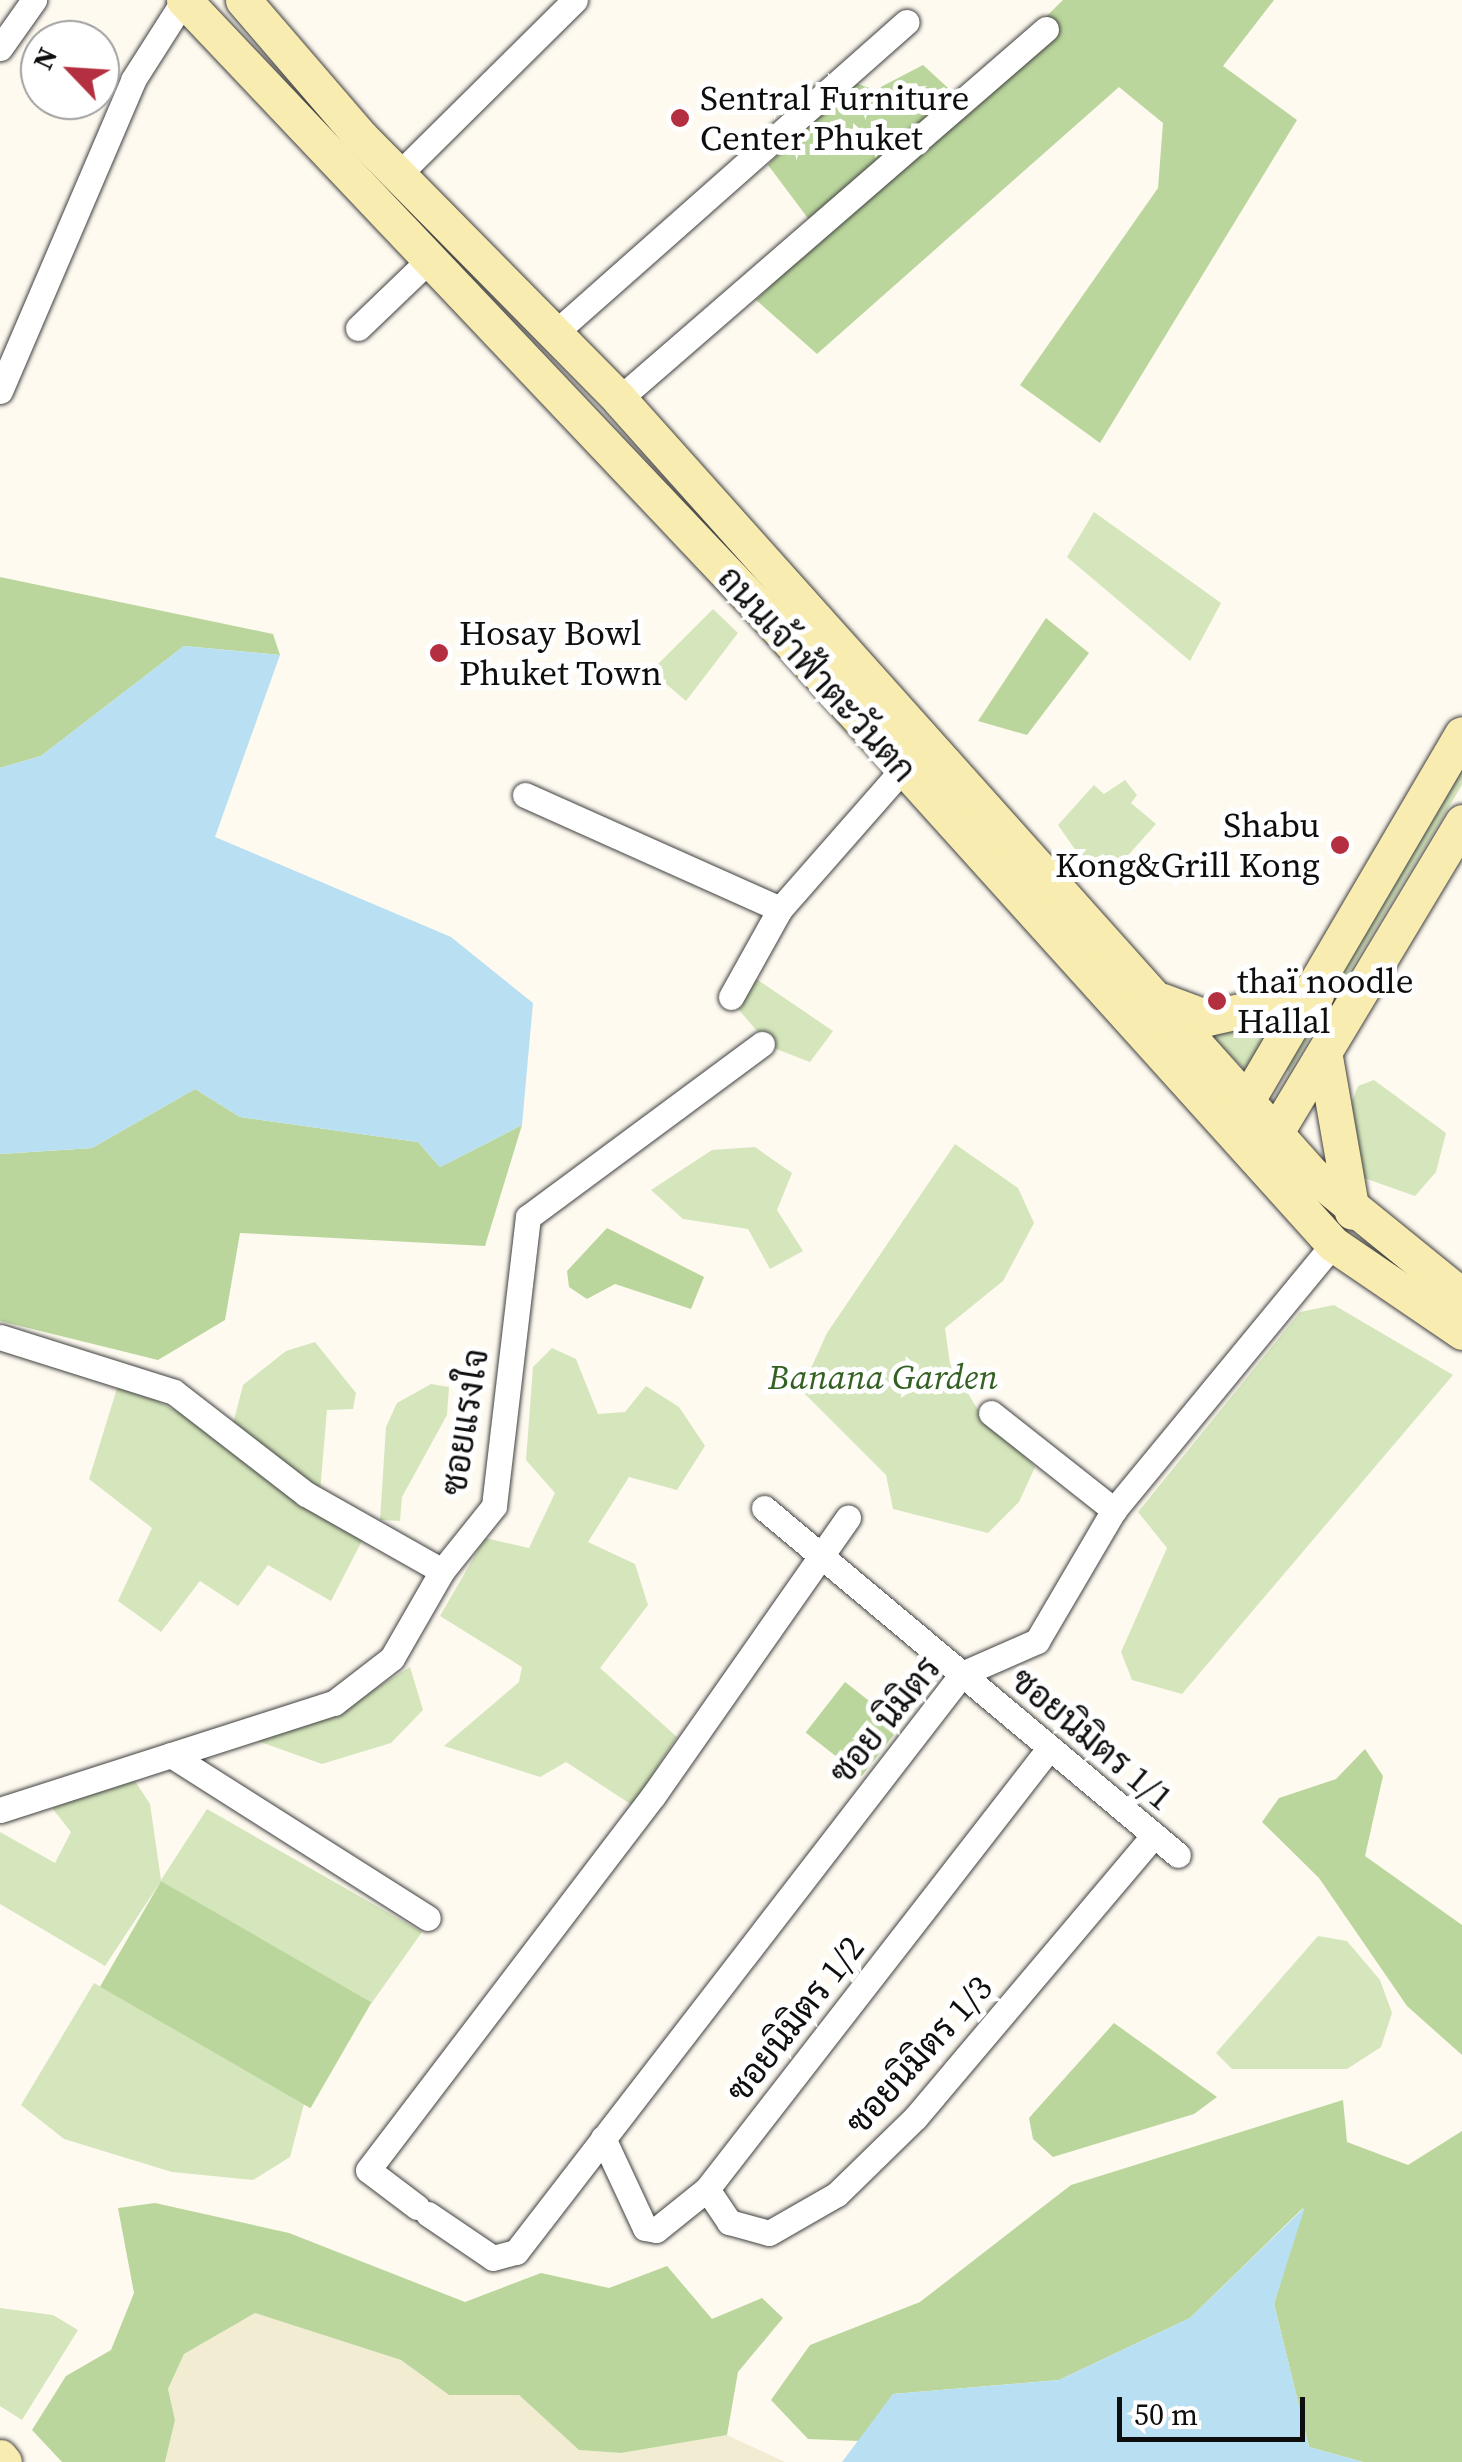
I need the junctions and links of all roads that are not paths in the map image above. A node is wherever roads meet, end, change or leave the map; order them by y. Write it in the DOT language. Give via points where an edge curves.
graph roads {
  1 [pos="34,0"];
  2 [pos="184,0"];
  3 [pos="243,0"];
  4 [pos="574,0"];
  5 [pos="906,22"];
  6 [pos="1046,28"];
  7 [pos="0,48"];
  8 [pos="398,174"];
  9 [pos="430,259"];
  10 [pos="358,328"];
  11 [pos="556,332"];
  12 [pos="0,391"];
  13 [pos="618,400"];
  14 [pos="1462,734"];
  15 [pos="903,770"];
  16 [pos="526,794"];
  17 [pos="1462,822"];
  18 [pos="780,908"];
  19 [pos="1146,990"];
  20 [pos="1316,994"];
  21 [pos="731,997"];
  22 [pos="762,1044"];
  23 [pos="1325,1058"];
  24 [pos="1248,1101"];
  25 [pos="1227,1133"];
  26 [pos="1276,1133"];
  27 [pos="1256,1164"];
  28 [pos="1352,1212"];
  29 [pos="1333,1244"];
  30 [pos="1462,1296"];
  31 [pos="1462,1332"];
  32 [pos="0,1337"];
  33 [pos="992,1413"];
  34 [pos="764,1508"];
  35 [pos="1114,1510"];
  36 [pos="848,1518"];
  37 [pos="822,1554"];
  38 [pos="442,1571"];
  39 [pos="962,1674"];
  40 [pos="1047,1751"];
  41 [pos="171,1755"];
  42 [pos="0,1810"];
  43 [pos="1153,1836"];
  44 [pos="1178,1855"];
  45 [pos="428,1918"];
  46 [pos="602,2138"];
  47 [pos="707,2188"];
  1 -- 7 [label="street"];
  2 -- 9 [label="main road, ถนนเจ้าฟ้าตะวันตก"];
  2 -- 12 [label="street" via="134,80"];
  3 -- 8 [label="main road, ถนนเจ้าฟ้าตะวันตก"];
  4 -- 8 [label="street"];
  5 -- 11 [label="street"];
  6 -- 13 [label="street"];
  8 -- 11 [label="main road, ถนนเจ้าฟ้าตะวันตก"];
  9 -- 10 [label="street"];
  9 -- 15 [label="main road, ถนนเจ้าฟ้าตะวันตก"];
  11 -- 13 [label="main road, ถนนเจ้าฟ้าตะวันตก"];
  13 -- 19 [label="main road, ถนนเจ้าฟ้าตะวันตก"];
  14 -- 20 [label="main road"];
  15 -- 18 [label="street"];
  15 -- 25 [label="main road, ถนนเจ้าฟ้าตะวันตก"];
  16 -- 18 [label="street"];
  17 -- 23 [label="main road"];
  18 -- 21 [label="street"];
  19 -- 20 [label="main road" via="1208,1018"];
  19 -- 24 [label="main road, ถนนเจ้าฟ้าตะวันตก"];
  20 -- 24 [label="main road"];
  22 -- 38 [label="street, ซอยแรงใจ" via="528,1217 494,1506"];
  23 -- 26 [label="main road"];
  23 -- 28 [label="main road"];
  24 -- 25 [label="main road"];
  24 -- 26 [label="main road, ถนนเจ้าฟ้าตะวันตก"];
  25 -- 27 [label="main road, ถนนเจ้าฟ้าตะวันตก"];
  26 -- 27 [label="main road"];
  26 -- 28 [label="main road, ถนนเจ้าฟ้าตะวันตก"];
  27 -- 29 [label="main road, ถนนเจ้าฟ้าตะวันตก"];
  28 -- 30 [label="main road, ถนนเจ้าฟ้าตะวันตก"];
  29 -- 31 [label="main road, ถนนเจ้าฟ้าตะวันตก"];
  29 -- 35 [label="street, ซอย นิมิตร"];
  32 -- 38 [label="street" via="174,1392 306,1494"];
  33 -- 35 [label="street"];
  34 -- 37 [label="street, ซอยนิมิตร 1/1"];
  35 -- 39 [label="street, ซอย นิมิตร" via="1037,1641"];
  36 -- 37 [label="street"];
  37 -- 39 [label="street, ซอยนิมิตร 1/1"];
  37 -- 46 [label="street, ซอย นิมิตร" via="652,1796 368,2170 504,2259"];
  38 -- 41 [label="street, ซอยแรงใจ" via="392,1658 334,1703"];
  39 -- 40 [label="street, ซอยนิมิตร 1/1"];
  39 -- 46 [label="street, ซอย นิมิตร"];
  40 -- 43 [label="street, ซอยนิมิตร 1/1"];
  40 -- 47 [label="street, ซอยนิมิตร 1/2"];
  41 -- 42 [label="street, ซอยแรงใจ"];
  41 -- 45 [label="street"];
  43 -- 44 [label="street, ซอยนิมิตร 1/1"];
  43 -- 47 [label="street, ซอยนิมิตร 1/3" via="915,2118 837,2194 769,2232 729,2222"];
  46 -- 47 [label="street, ซอยนิมิตร 1/2" via="644,2228 656,2230"];
}
